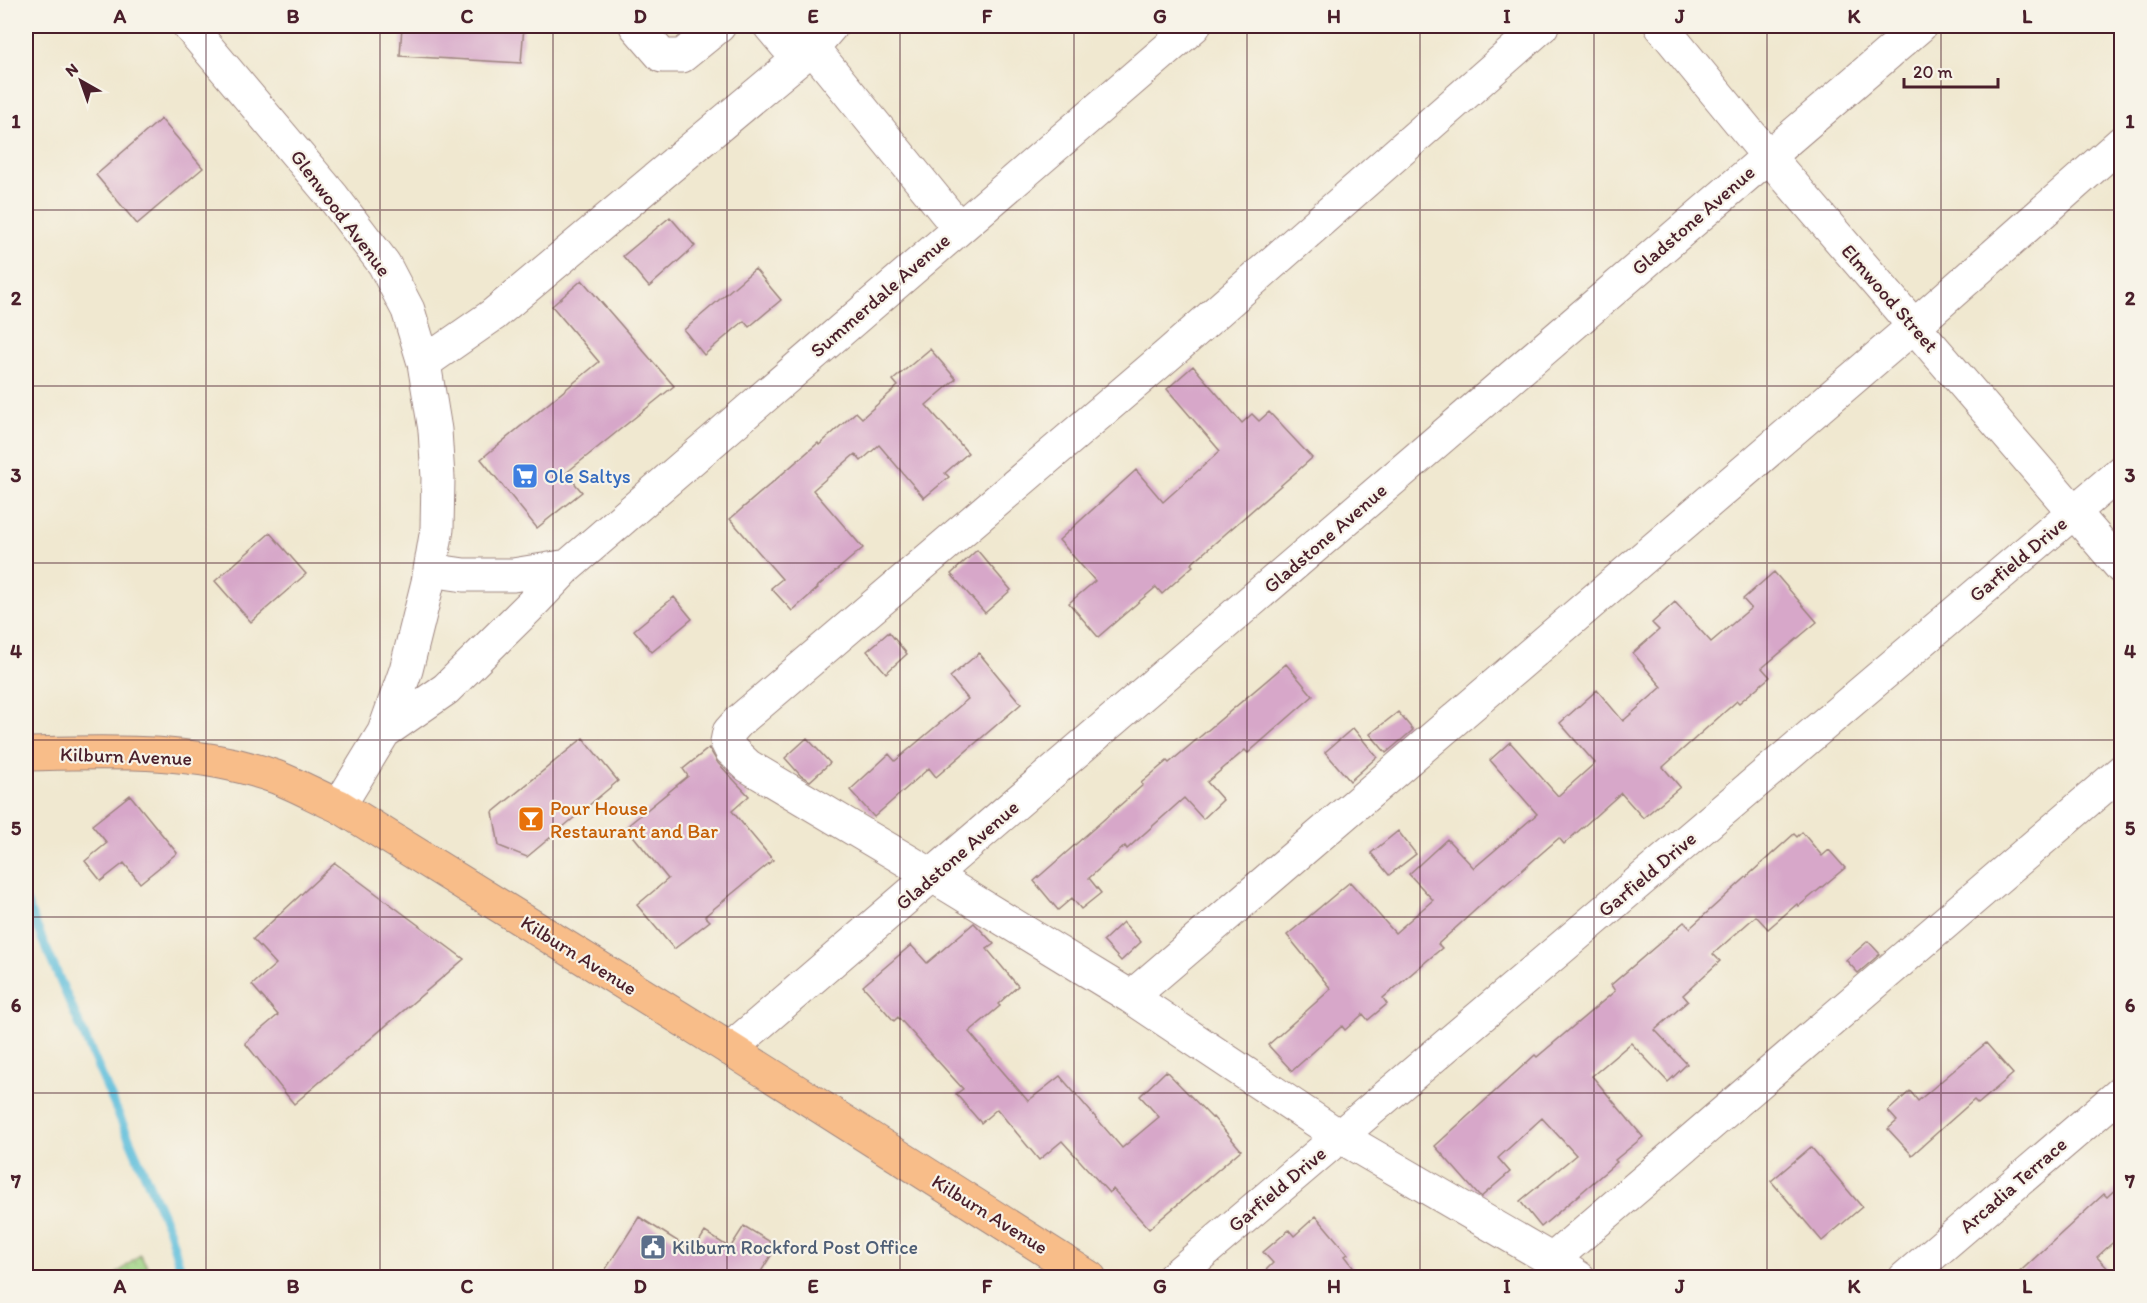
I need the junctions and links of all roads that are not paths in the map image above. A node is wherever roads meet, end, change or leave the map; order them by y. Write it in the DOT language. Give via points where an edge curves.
graph roads {
  1 [pos="189,26"];
  2 [pos="636,26"];
  3 [pos="719,26"];
  4 [pos="771,26"];
  5 [pos="1194,26"];
  6 [pos="1542,26"];
  7 [pos="1661,26"];
  8 [pos="1920,26"];
  9 [pos="815,35"];
  10 [pos="2121,142"];
  11 [pos="1768,156"];
  12 [pos="958,227"];
  13 [pos="1914,326"];
  14 [pos="424,363"];
  15 [pos="2121,471"];
  16 [pos="2073,512"];
  17 [pos="568,566"];
  18 [pos="2121,568"];
  19 [pos="430,570"];
  20 [pos="384,732"];
  21 [pos="26,754"];
  22 [pos="2121,771"];
  23 [pos="339,806"];
  24 [pos="933,876"];
  25 [pos="1131,997"];
  26 [pos="730,1049"];
  27 [pos="2121,1092"];
  28 [pos="1339,1136"];
  29 [pos="1565,1269"];
  30 [pos="1090,1278"];
  31 [pos="1173,1278"];
  32 [pos="1905,1278"];
  1 -- 14 [label="street, Glenwood Avenue" via="333,197 384,264 408,310"];
  2 -- 3 [label="street" via="662,56 682,56"];
  4 -- 9 [label="street" via="786,45"];
  5 -- 12 [label="street, Summerdale Avenue"];
  6 -- 24 [label="street" via="729,732 729,746 748,766"];
  7 -- 11 [label="street, Elmwood Street"];
  8 -- 11 [label="street, Gladstone Avenue"];
  9 -- 12 [label="street"];
  9 -- 14 [label="street" via="493,315"];
  10 -- 13 [label="street"];
  11 -- 13 [label="street, Elmwood Street"];
  11 -- 24 [label="street, Gladstone Avenue"];
  12 -- 17 [label="street, Summerdale Avenue"];
  13 -- 16 [label="street, Elmwood Street"];
  13 -- 25 [label="street"];
  14 -- 19 [label="street, Glenwood Avenue" via="438,478"];
  15 -- 16 [label="street, Garfield Drive"];
  16 -- 18 [label="street, Elmwood Street"];
  16 -- 28 [label="street, Garfield Drive"];
  17 -- 19 [label="street" via="513,575"];
  17 -- 20 [label="street, Summerdale Avenue" via="446,689"];
  19 -- 20 [label="street, Glenwood Avenue" via="406,670"];
  20 -- 23 [label="street, Glenwood Avenue"];
  21 -- 23 [label="main road, Kilburn Avenue" via="102,752 216,760 277,777"];
  22 -- 29 [label="street"];
  23 -- 26 [label="main road, Kilburn Avenue"];
  24 -- 25 [label="street"];
  24 -- 26 [label="street, Gladstone Avenue"];
  25 -- 28 [label="street"];
  26 -- 30 [label="main road, Kilburn Avenue"];
  27 -- 32 [label="street, Arcadia Terrace"];
  28 -- 29 [label="street"];
  28 -- 31 [label="street, Garfield Drive"];
}
